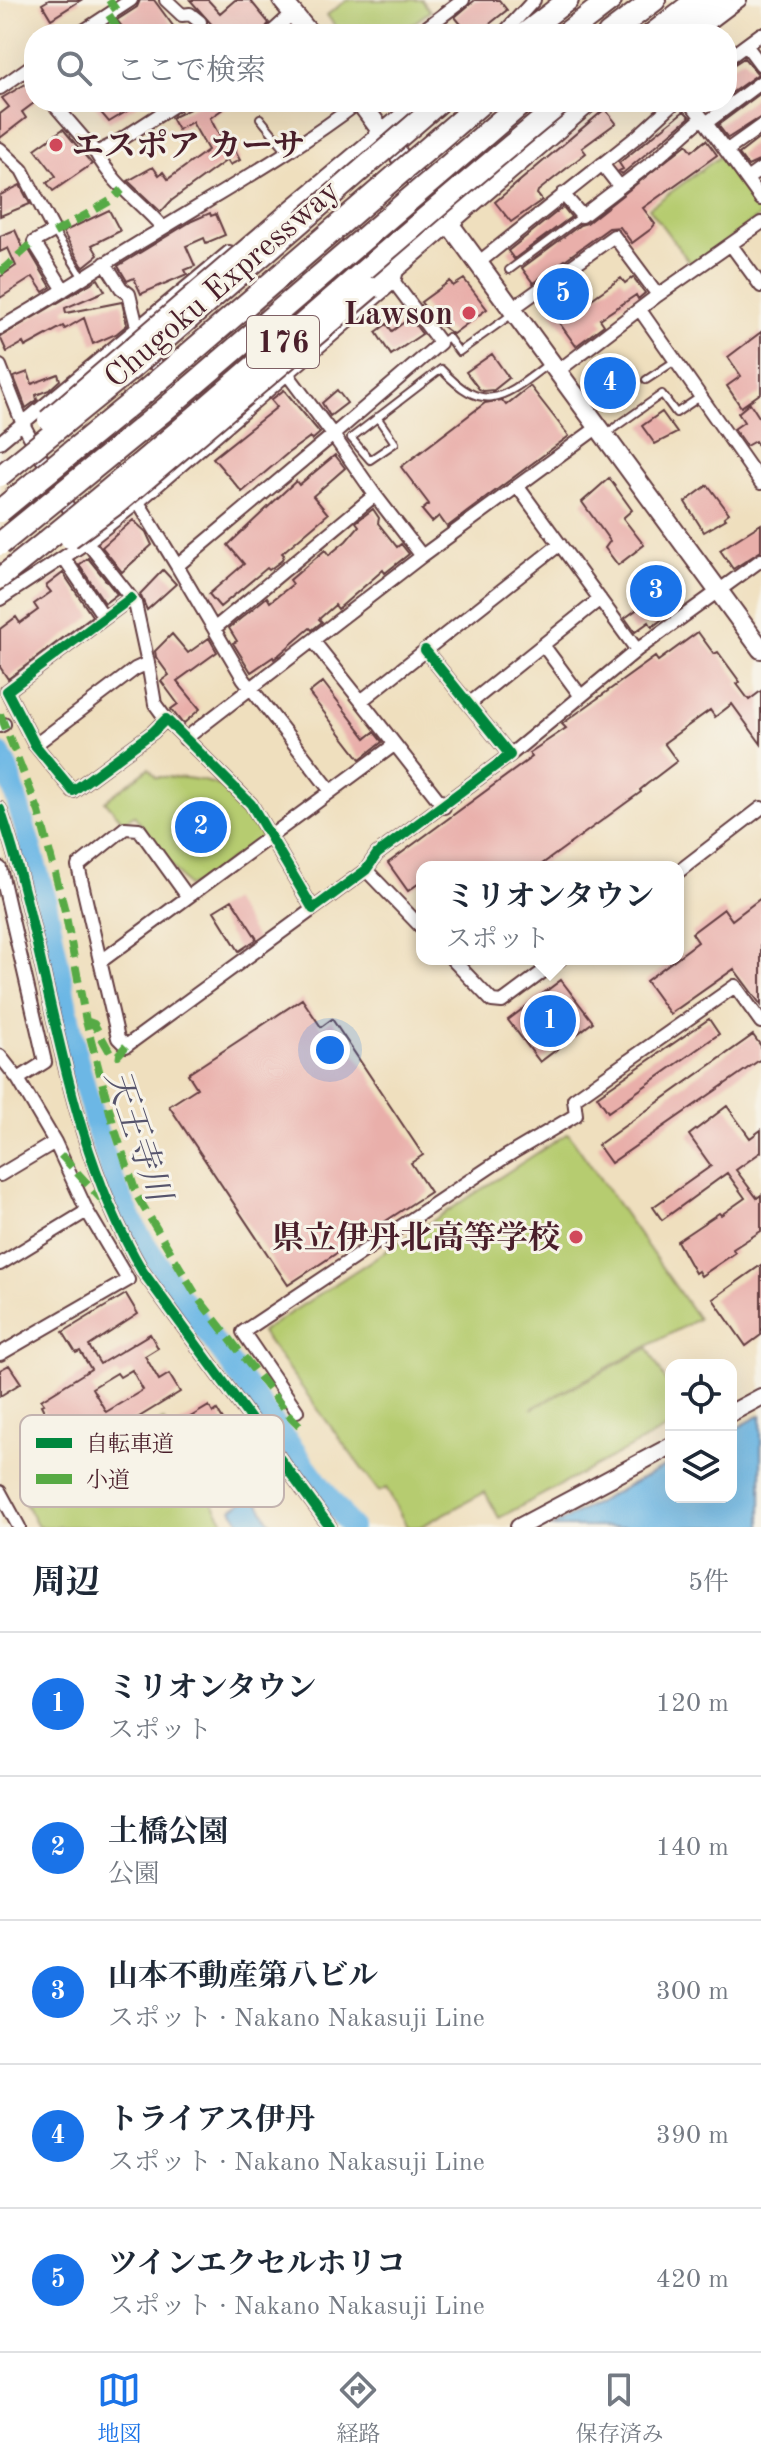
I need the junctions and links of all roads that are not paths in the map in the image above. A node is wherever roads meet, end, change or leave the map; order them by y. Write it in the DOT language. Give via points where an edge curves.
graph roads {
  1 [pos="131,0"];
  2 [pos="166,0"];
  3 [pos="463,0"];
  4 [pos="534,0"];
  5 [pos="549,0"];
  6 [pos="568,0"];
  7 [pos="610,0"];
  8 [pos="654,0"];
  9 [pos="696,0"];
  10 [pos="721,0"];
  11 [pos="740,0"];
  12 [pos="288,6"];
  13 [pos="200,22"];
  14 [pos="94,24"];
  15 [pos="276,24"];
  16 [pos="302,24"];
  17 [pos="431,24"];
  18 [pos="514,24"];
  19 [pos="518,24"];
  20 [pos="537,24"];
  21 [pos="579,24"];
  22 [pos="622,24"];
  23 [pos="665,24"];
  24 [pos="688,24"];
  25 [pos="708,24"];
  26 [pos="761,34"];
  27 [pos="746,45"];
  28 [pos="737,52"];
  29 [pos="761,65"];
  30 [pos="24,71"];
  31 [pos="761,82"];
  32 [pos="0,88"];
  33 [pos="737,98"];
  34 [pos="61,112"];
  35 [pos="163,112"];
  36 [pos="345,112"];
  37 [pos="367,112"];
  38 [pos="409,112"];
  39 [pos="428,112"];
  40 [pos="470,112"];
  41 [pos="511,112"];
  42 [pos="551,112"];
  43 [pos="576,112"];
  44 [pos="663,112"];
  45 [pos="697,112"];
  46 [pos="717,112"];
  47 [pos="260,118"];
  48 [pos="704,121"];
  49 [pos="761,126"];
  50 [pos="383,133"];
  51 [pos="0,149"];
  52 [pos="287,151"];
  53 [pos="726,151"];
  54 [pos="96,153"];
  55 [pos="602,164"];
  56 [pos="761,169"];
  57 [pos="747,179"];
  58 [pos="620,187"];
  59 [pos="312,193"];
  60 [pos="563,194"];
  61 [pos="761,199"];
  62 [pos="582,216"];
  63 [pos="448,222"];
  64 [pos="761,223"];
  65 [pos="163,228"];
  66 [pos="54,231"];
  67 [pos="731,245"];
  68 [pos="105,263"];
  69 [pos="478,263"];
  70 [pos="509,270"];
  71 [pos="396,273"];
  72 [pos="83,278"];
  73 [pos="761,286"];
  74 [pos="64,290"];
  75 [pos="658,295"];
  76 [pos="640,310"];
  77 [pos="513,311"];
  78 [pos="0,328"];
  79 [pos="134,330"];
  80 [pos="440,343"];
  81 [pos="675,361"];
  82 [pos="0,366"];
  83 [pos="555,366"];
  84 [pos="288,375"];
  85 [pos="646,380"];
  86 [pos="700,397"];
  87 [pos="377,417"];
  88 [pos="22,422"];
  89 [pos="601,431"];
  90 [pos="333,435"];
  91 [pos="212,439"];
  92 [pos="0,442"];
  93 [pos="359,448"];
  94 [pos="348,457"];
  95 [pos="0,462"];
  96 [pos="0,476"];
  97 [pos="761,483"];
  98 [pos="518,487"];
  99 [pos="375,495"];
  100 [pos="138,502"];
  101 [pos="0,511"];
  102 [pos="87,542"];
  103 [pos="0,544"];
  104 [pos="560,544"];
  105 [pos="422,556"];
  106 [pos="64,558"];
  107 [pos="761,560"];
  108 [pos="177,566"];
  109 [pos="0,578"];
  110 [pos="0,584"];
  111 [pos="718,591"];
  112 [pos="131,598"];
  113 [pos="0,599"];
  114 [pos="600,599"];
  115 [pos="104,617"];
  116 [pos="215,628"];
  117 [pos="314,642"];
  118 [pos="543,645"];
  119 [pos="761,649"];
  120 [pos="425,650"];
  121 [pos="637,650"];
  122 [pos="148,663"];
  123 [pos="3,685"];
  124 [pos="253,688"];
  125 [pos="580,695"];
  126 [pos="361,701"];
  127 [pos="469,704"];
  128 [pos="166,719"];
  129 [pos="185,739"];
  130 [pos="35,745"];
  131 [pos="394,745"];
  132 [pos="510,755"];
  133 [pos="331,791"];
  134 [pos="444,807"];
  135 [pos="761,808"];
  136 [pos="0,809"];
  137 [pos="269,837"];
  138 [pos="684,867"];
  139 [pos="0,868"];
  140 [pos="366,870"];
  141 [pos="188,897"];
  142 [pos="313,909"];
  143 [pos="416,922"];
  144 [pos="100,962"];
  145 [pos="458,965"];
  146 [pos="552,965"];
  147 [pos="761,1022"];
  148 [pos="0,1056"];
  149 [pos="18,1079"];
  150 [pos="55,1142"];
  151 [pos="0,1175"];
  152 [pos="87,1211"];
  153 [pos="0,1264"];
  154 [pos="0,1354"];
  155 [pos="761,1397"];
  156 [pos="737,1410"];
  157 [pos="297,1411"];
  158 [pos="248,1415"];
  159 [pos="665,1449"];
  160 [pos="284,1464"];
  161 [pos="0,1492"];
  162 [pos="19,1527"];
  163 [pos="330,1527"];
  164 [pos="519,1527"];
  1 -- 14 [label="street"];
  2 -- 13 [label="street"];
  3 -- 17 [label="street"];
  4 -- 18 [label="street"];
  5 -- 19 [label="highway"];
  6 -- 20 [label="highway"];
  7 -- 21 [label="highway"];
  8 -- 22 [label="highway"];
  9 -- 23 [label="highway"];
  10 -- 24 [label="highway"];
  11 -- 25 [label="street"];
  12 -- 15 [label="street"];
  12 -- 16 [label="main road"];
  26 -- 27 [label="street"];
  27 -- 28 [label="street"];
  27 -- 29 [label="street"];
  30 -- 32 [label="street"];
  31 -- 33 [label="street"];
  34 -- 54 [label="street"];
  35 -- 54 [label="street"];
  36 -- 52 [label="street"];
  37 -- 50 [label="main road"];
  38 -- 50 [label="highway"];
  39 -- 96 [label="highway, 176, bridge"];
  40 -- 101 [label="highway, Chugoku Expressway, bridge"];
  41 -- 103 [label="highway, Chugoku Expressway, bridge"];
  42 -- 109 [label="highway, 176, bridge"];
  43 -- 63 [label="highway"];
  44 -- 55 [label="street"];
  45 -- 48 [label="street"];
  46 -- 48 [label="street"];
  47 -- 52 [label="lane"];
  48 -- 53 [label="street"];
  48 -- 58 [label="street"];
  49 -- 53 [label="street"];
  50 -- 59 [label="highway"];
  50 -- 63 [label="main road"];
  51 -- 66 [label="street" via="22,170"];
  52 -- 65 [label="street"];
  53 -- 57 [label="street"];
  54 -- 65 [label="street" via="120,189"];
  55 -- 58 [label="street"];
  55 -- 60 [label="street"];
  56 -- 57 [label="street"];
  57 -- 61 [label="street"];
  58 -- 62 [label="street"];
  59 -- 79 [label="street" via="295,200"];
  59 -- 95 [label="highway, bridge"];
  60 -- 62 [label="street"];
  60 -- 69 [label="street"];
  62 -- 70 [label="lane"];
  63 -- 69 [label="main road"];
  63 -- 71 [label="highway"];
  64 -- 67 [label="street"];
  65 -- 68 [label="street"];
  66 -- 72 [label="lane"];
  66 -- 74 [label="street" via="34,242"];
  67 -- 73 [label="street"];
  67 -- 75 [label="street"];
  68 -- 72 [label="street"];
  68 -- 79 [label="street" via="129,294"];
  69 -- 77 [label="main road"];
  71 -- 80 [label="street"];
  71 -- 84 [label="street"];
  71 -- 110 [label="highway, bridge" via="371,288 118,503"];
  72 -- 74 [label="street"];
  74 -- 78 [label="street"];
  75 -- 76 [label="street"];
  75 -- 77 [label="street" via="614,236"];
  76 -- 81 [label="street"];
  76 -- 83 [label="street"];
  77 -- 80 [label="lane" via="459,352 448,337"];
  77 -- 83 [label="main road"];
  79 -- 88 [label="street"];
  79 -- 91 [label="street"];
  80 -- 90 [label="street"];
  81 -- 85 [label="lane"];
  81 -- 86 [label="street"];
  82 -- 88 [label="street"];
  83 -- 87 [label="lane" via="514,390 482,399 460,389 441,369"];
  83 -- 89 [label="main road"];
  84 -- 90 [label="street"];
  84 -- 91 [label="street"];
  86 -- 89 [label="lane" via="676,413 662,394"];
  86 -- 97 [label="street"];
  87 -- 93 [label="lane" via="351,438"];
  87 -- 93 [label="lane" via="395,443 370,460"];
  88 -- 92 [label="street"];
  88 -- 102 [label="street"];
  89 -- 98 [label="street"];
  89 -- 111 [label="main road"];
  90 -- 94 [label="street"];
  90 -- 108 [label="street"];
  91 -- 100 [label="street"];
  93 -- 94 [label="lane"];
  94 -- 99 [label="street"];
  98 -- 104 [label="street"];
  98 -- 105 [label="street"];
  99 -- 105 [label="street"];
  99 -- 116 [label="street"];
  100 -- 102 [label="street"];
  100 -- 108 [label="street"];
  102 -- 106 [label="street"];
  102 -- 112 [label="street"];
  104 -- 114 [label="street"];
  104 -- 120 [label="street"];
  105 -- 117 [label="street"];
  106 -- 113 [label="street"];
  106 -- 115 [label="street"];
  107 -- 111 [label="street"];
  108 -- 116 [label="street"];
  111 -- 119 [label="main road"];
  111 -- 121 [label="street"];
  112 -- 115 [label="street"];
  112 -- 122 [label="street"];
  114 -- 118 [label="street"];
  114 -- 121 [label="street"];
  115 -- 123 [label="street"];
  116 -- 124 [label="street"];
  117 -- 124 [label="street"];
  117 -- 126 [label="street"];
  118 -- 125 [label="street"];
  118 -- 127 [label="street"];
  120 -- 126 [label="street"];
  120 -- 127 [label="street"];
  121 -- 125 [label="street"];
  122 -- 128 [label="street" via="155,704"];
  122 -- 130 [label="street"];
  123 -- 130 [label="street"];
  124 -- 129 [label="street"];
  124 -- 133 [label="street"];
  125 -- 132 [label="street"];
  126 -- 131 [label="street"];
  127 -- 132 [label="street"];
  128 -- 129 [label="street"];
  128 -- 130 [label="street" via="73,791"];
  129 -- 137 [label="street" via="251,804"];
  131 -- 133 [label="street"];
  131 -- 134 [label="street"];
  132 -- 134 [label="street"];
  133 -- 137 [label="street"];
  134 -- 140 [label="street" via="377,854"];
  135 -- 138 [label="street"];
  136 -- 158 [label="street" via="101,1190 143,1272"];
  137 -- 141 [label="street"];
  137 -- 142 [label="street"];
  139 -- 149 [label="street" via="45,1062"];
  140 -- 142 [label="street"];
  140 -- 143 [label="street"];
  141 -- 144 [label="street"];
  141 -- 144 [label="street" via="139,829 125,828 78,866"];
  142 -- 144 [label="street" via="130,1046 118,1038"];
  145 -- 146 [label="street" via="492,1001 502,1002"];
  147 -- 157 [label="street" via="735,986 574,1099 576,1115 243,1332"];
  148 -- 149 [label="street"];
  149 -- 150 [label="street"];
  150 -- 151 [label="street"];
  150 -- 152 [label="street"];
  152 -- 153 [label="street"];
  152 -- 154 [label="street" via="128,1280"];
  155 -- 156 [label="street"];
  159 -- 164 [label="street"];
  160 -- 163 [label="street"];
  161 -- 162 [label="street"];
}
